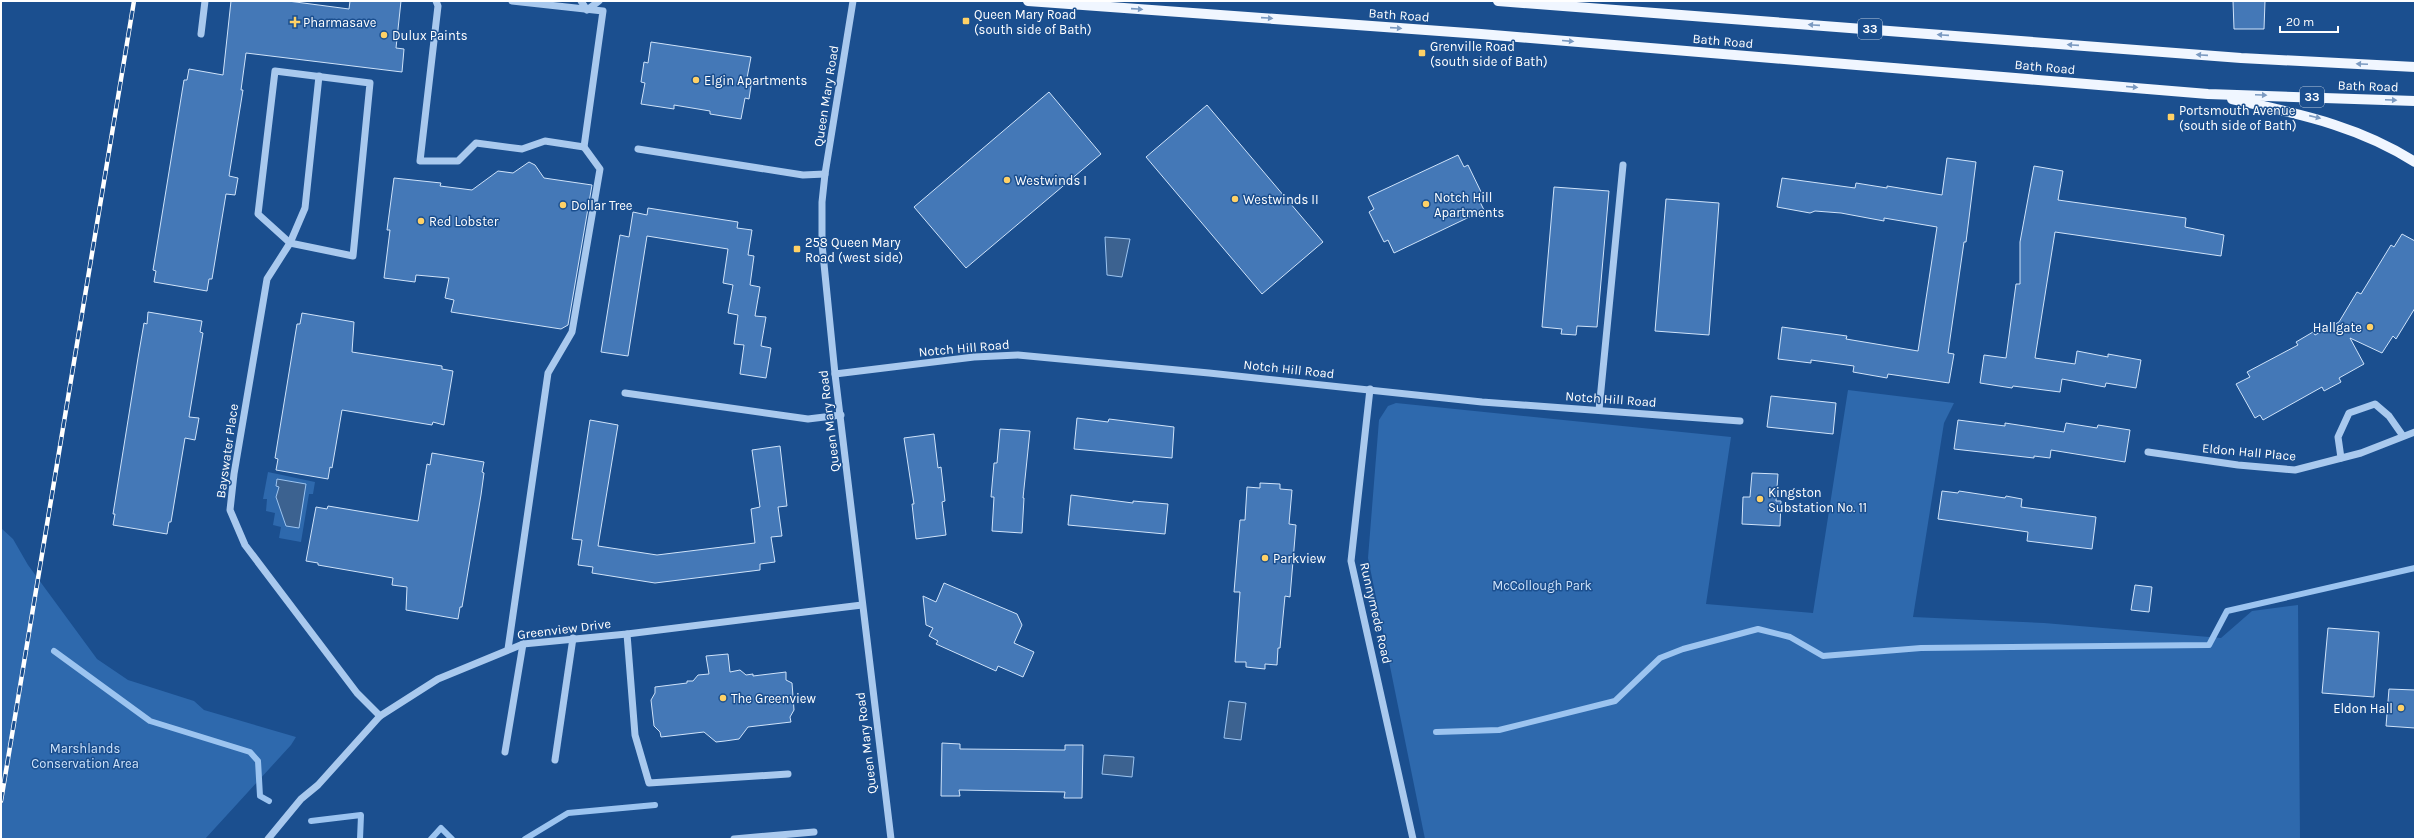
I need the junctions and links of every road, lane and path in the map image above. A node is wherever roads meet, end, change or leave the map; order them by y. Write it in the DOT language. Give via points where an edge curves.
graph roads {
  1 [pos="205,1"];
  2 [pos="436,1"];
  3 [pos="512,1"];
  4 [pos="581,1"];
  5 [pos="599,1"];
  6 [pos="853,1"];
  7 [pos="1028,1"];
  8 [pos="1498,1"];
  9 [pos="1515,2"];
  10 [pos="587,10"];
  11 [pos="201,34"];
  12 [pos="2415,66"];
  13 [pos="319,76"];
  14 [pos="2208,94"];
  15 [pos="2415,101"];
  16 [pos="584,147"];
  17 [pos="638,149"];
  18 [pos="2415,162"];
  19 [pos="1623,165"];
  20 [pos="825,174"];
  21 [pos="290,243"];
  22 [pos="835,374"];
  23 [pos="1370,389"];
  24 [pos="625,394"];
  25 [pos="1599,410"];
  26 [pos="841,415"];
  27 [pos="1740,421"];
  28 [pos="2415,432"];
  29 [pos="2404,436"];
  30 [pos="2148,452"];
  31 [pos="2340,458"];
  32 [pos="862,605"];
  33 [pos="627,634"];
  34 [pos="573,638"];
  35 [pos="523,644"];
  36 [pos="508,649"];
  37 [pos="380,716"];
  38 [pos="506,752"];
  39 [pos="555,760"];
  40 [pos="788,774"];
  41 [pos="814,832"];
  42 [pos="268,839"];
  43 [pos="734,839"];
  44 [pos="891,839"];
  45 [pos="1413,839"];
  1 -- 11 [label="street"];
  2 -- 16 [label="street" via="438,6 420,161 458,161 476,143 522,149 545,141"];
  3 -- 10 [label="street"];
  4 -- 10 [label="street"];
  5 -- 10 [label="street"];
  6 -- 20 [label="street, Queen Mary Road"];
  7 -- 14 [label="main road, Bath Road / 33, one-way" via="1489,35"];
  8 -- 9 [label="main road, Bath Road / 33"];
  12 -- 9 [label="main road, Bath Road / 33, one-way" via="2241,58"];
  10 -- 16 [label="street" via="603,11"];
  13 -- 21 [label="street, Bayswater Place" via="305,208"];
  13 -- 21 [label="street" via="274,71 258,214"];
  13 -- 21 [label="street" via="370,82 353,256"];
  14 -- 15 [label="main road, Bath Road / 33, one-way"];
  14 -- 18 [label="main road, one-way" via="2321,119 2388,145"];
  16 -- 36 [label="street" via="600,169 572,332 548,373"];
  17 -- 20 [label="street" via="802,175"];
  19 -- 25 [label="street"];
  20 -- 22 [label="street, Queen Mary Road" via="822,244"];
  21 -- 37 [label="street, Bayswater Place" via="267,279 230,510 245,545 357,693"];
  22 -- 23 [label="street, Notch Hill Road" via="974,357 1018,356"];
  22 -- 26 [label="street, Queen Mary Road"];
  23 -- 25 [label="street, Notch Hill Road" via="1482,402"];
  23 -- 45 [label="street, Runnymede Road" via="1351,561"];
  24 -- 26 [label="street" via="808,419"];
  25 -- 27 [label="street, Notch Hill Road"];
  26 -- 32 [label="street, Queen Mary Road"];
  28 -- 29 [label="street, Eldon Hall Place"];
  29 -- 31 [label="street, Eldon Hall Place"];
  29 -- 31 [label="street" via="2376,404 2349,413 2338,437"];
  30 -- 31 [label="street, Eldon Hall Place" via="2238,466 2295,470"];
  32 -- 33 [label="street, Greenview Drive"];
  32 -- 44 [label="street, Queen Mary Road"];
  33 -- 34 [label="street, Greenview Drive"];
  33 -- 40 [label="street" via="635,735 649,782"];
  34 -- 35 [label="street, Greenview Drive"];
  34 -- 39 [label="street"];
  35 -- 36 [label="street, Greenview Drive"];
  35 -- 38 [label="street"];
  36 -- 37 [label="street, Greenview Drive" via="438,678"];
  37 -- 42 [label="street, Greenview Drive" via="318,785 301,799"];
  41 -- 43 [label="street"];
}
